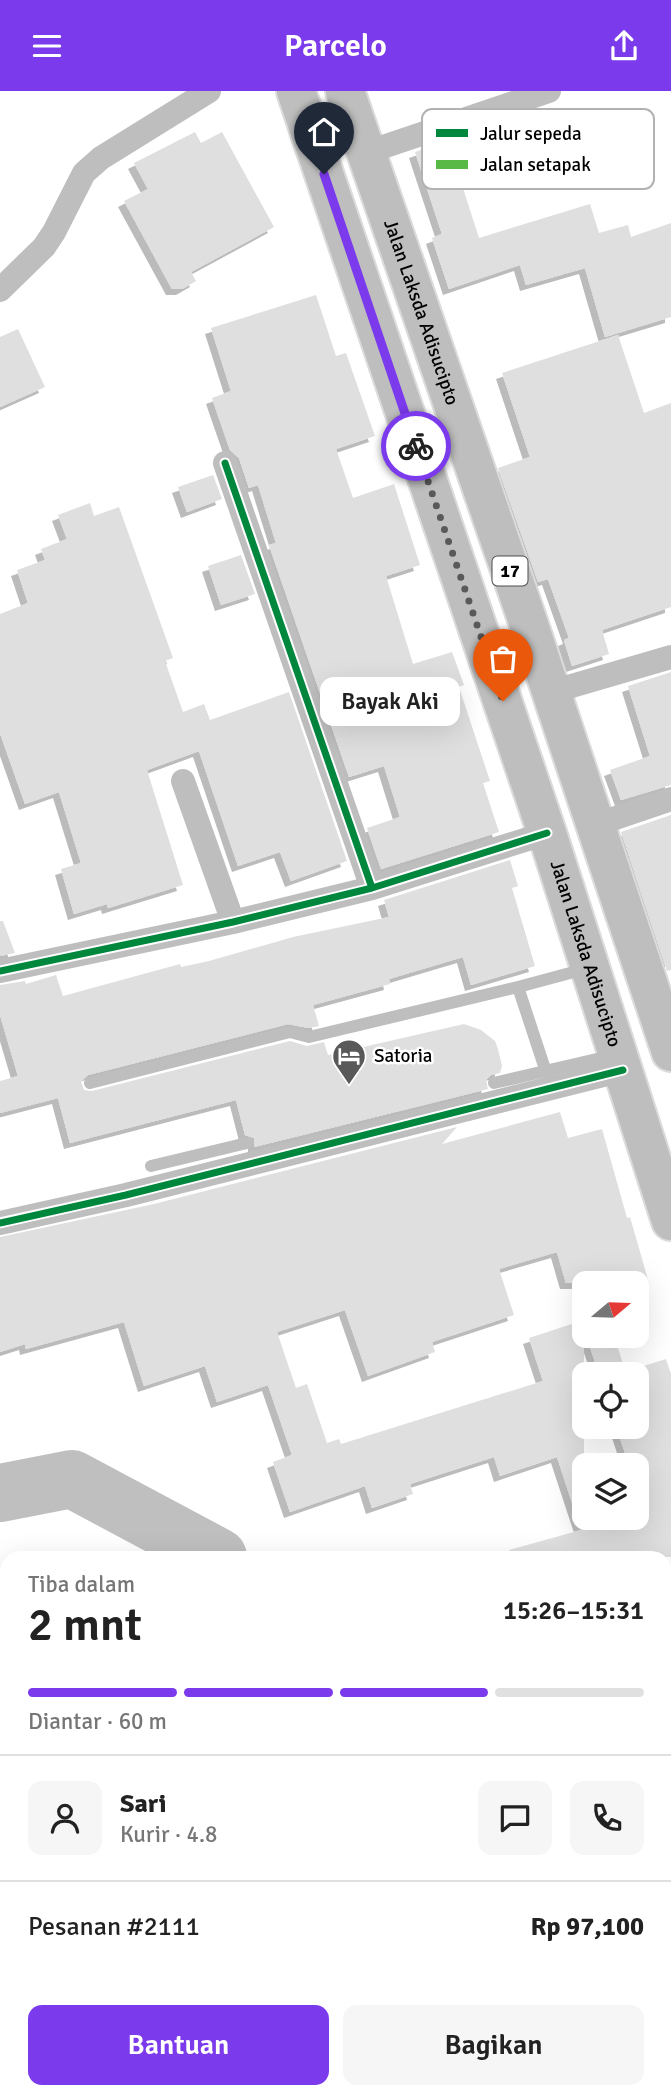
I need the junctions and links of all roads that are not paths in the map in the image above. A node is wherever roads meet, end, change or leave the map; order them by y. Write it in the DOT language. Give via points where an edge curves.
graph roads {
  1 [pos="209,91"];
  2 [pos="296,91"];
  3 [pos="345,91"];
  4 [pos="549,91"];
  5 [pos="495,109"];
  6 [pos="422,133"];
  7 [pos="365,152"];
  8 [pos="0,290"];
  9 [pos="225,463"];
  10 [pos="671,657"];
  11 [pos="551,692"];
  12 [pos="183,781"];
  13 [pos="671,799"];
  14 [pos="595,825"];
  15 [pos="547,833"];
  16 [pos="372,888"];
  17 [pos="233,922"];
  18 [pos="590,967"];
  19 [pos="0,971"];
  20 [pos="518,987"];
  21 [pos="669,1040"];
  22 [pos="620,1062"];
  23 [pos="546,1072"];
  24 [pos="90,1083"];
  25 [pos="494,1083"];
  26 [pos="247,1143"];
  27 [pos="150,1166"];
  28 [pos="671,1221"];
  29 [pos="0,1223"];
  1 -- 8 [label="street" via="84,173 44,247"];
  2 -- 15 [label="highway, Jalan Laksda Adisucipto / 17"];
  3 -- 7 [label="highway, Jalan Laksda Adisucipto / 17"];
  4 -- 5 [label="street"];
  6 -- 7 [label="street"];
  7 -- 11 [label="highway, Jalan Laksda Adisucipto / 17"];
  9 -- 16 [label="street"];
  10 -- 11 [label="street"];
  11 -- 14 [label="highway, Jalan Laksda Adisucipto / 17"];
  12 -- 17 [label="street"];
  13 -- 14 [label="street"];
  14 -- 21 [label="highway, Jalan Laksda Adisucipto / 17"];
  15 -- 16 [label="street"];
  15 -- 18 [label="highway, Jalan Laksda Adisucipto / 17"];
  16 -- 17 [label="street"];
  17 -- 19 [label="street"];
  18 -- 20 [label="lane"];
  18 -- 22 [label="highway, Jalan Laksda Adisucipto / 17"];
  20 -- 23 [label="lane"];
  20 -- 24 [label="lane" via="309,1037 290,1032"];
  22 -- 23 [label="lane"];
  22 -- 28 [label="highway, Jalan Laksda Adisucipto / 17"];
  22 -- 29 [label="street" via="127,1195"];
  23 -- 25 [label="lane"];
  26 -- 27 [label="lane"];
}
